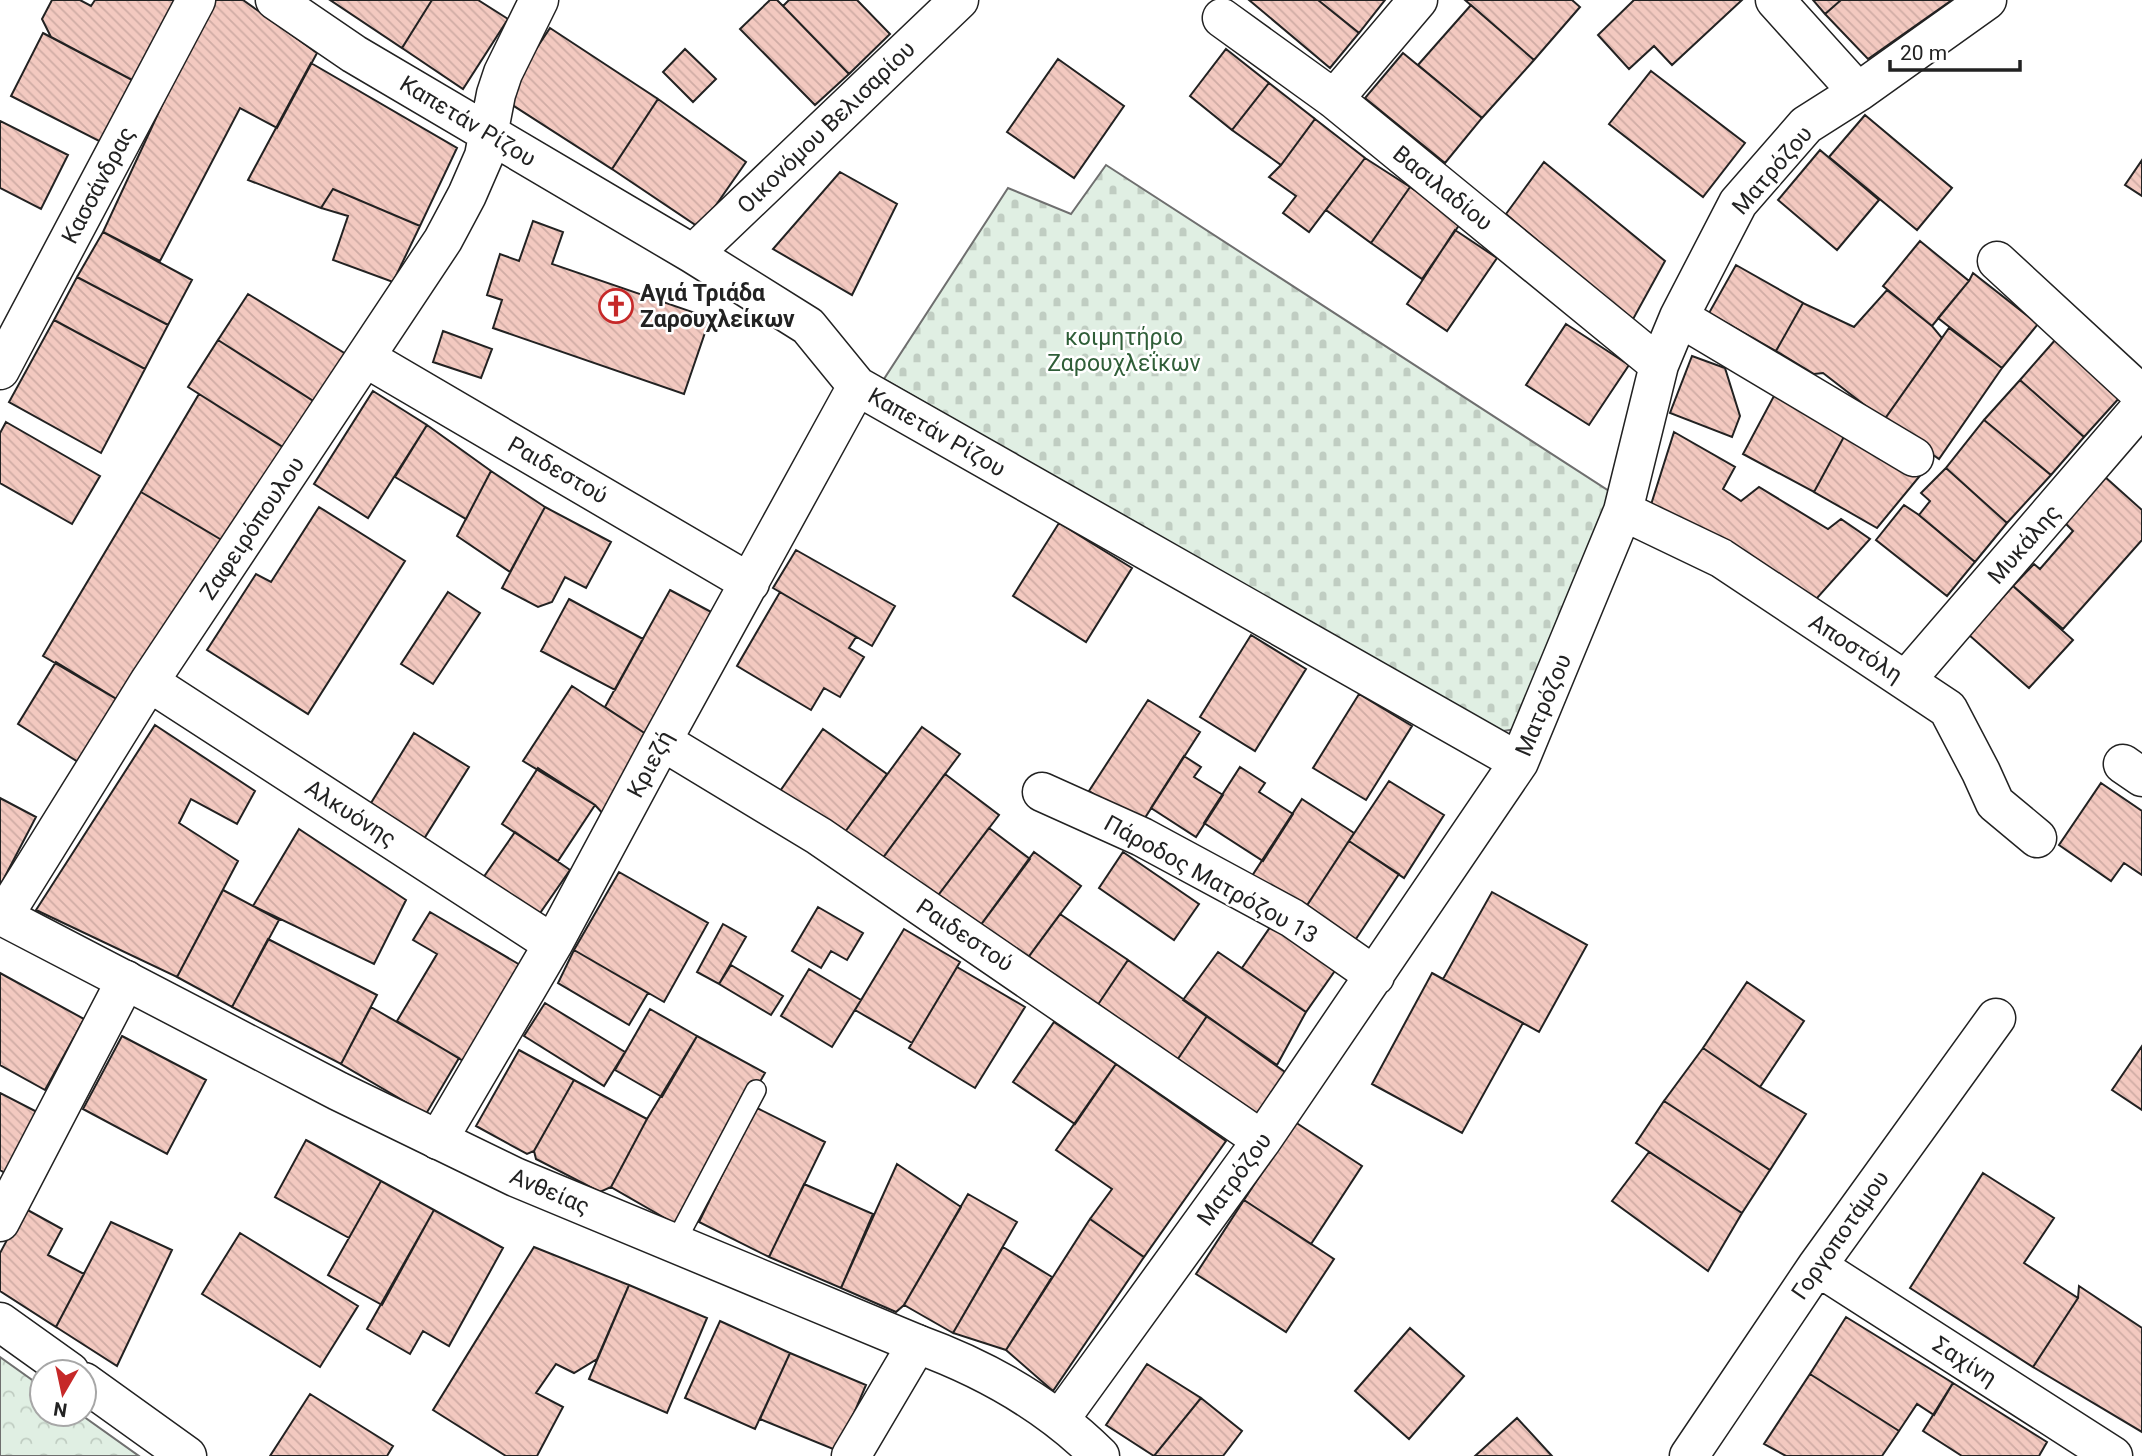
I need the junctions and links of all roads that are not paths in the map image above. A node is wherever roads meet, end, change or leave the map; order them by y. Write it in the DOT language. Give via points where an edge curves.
graph roads {
  1 [pos="196,0"];
  2 [pos="275,0"];
  3 [pos="538,0"];
  4 [pos="959,0"];
  5 [pos="1418,0"];
  6 [pos="1775,0"];
  7 [pos="1987,0"];
  8 [pos="1222,18"];
  9 [pos="1858,92"];
  10 [pos="1334,99"];
  11 [pos="489,134"];
  12 [pos="693,254"];
  13 [pos="1997,261"];
  14 [pos="1679,317"];
  15 [pos="366,358"];
  16 [pos="1659,365"];
  17 [pos="0,370"];
  18 [pos="857,386"];
  19 [pos="2142,395"];
  20 [pos="2142,407"];
  21 [pos="1914,457"];
  22 [pos="1623,511"];
  23 [pos="750,583"];
  24 [pos="1906,680"];
  25 [pos="149,682"];
  26 [pos="662,741"];
  27 [pos="1519,762"];
  28 [pos="1042,792"];
  29 [pos="2037,838"];
  30 [pos="1,916"];
  31 [pos="553,944"];
  32 [pos="1375,976"];
  33 [pos="126,980"];
  34 [pos="1996,1018"];
  35 [pos="756,1090"];
  36 [pos="438,1140"];
  37 [pos="1262,1140"];
  38 [pos="0,1222"];
  39 [pos="675,1243"];
  40 [pos="1817,1266"];
  41 [pos="0,1322"];
  42 [pos="917,1343"];
  43 [pos="50,1358"];
  44 [pos="98,1392"];
  45 [pos="1060,1419"];
  46 [pos="2065,1443"];
  47 [pos="187,1456"];
  48 [pos="851,1456"];
  49 [pos="1100,1456"];
  50 [pos="1689,1456"];
  51 [pos="2113,1456"];
  1 -- 17 [label="street, Κασσάνδρας"];
  2 -- 11 [label="street, Καπετάν Ρίζου"];
  3 -- 11 [label="street, Ζαφειρόπουλου" via="503,73"];
  4 -- 12 [label="street, Οικονόμου Βελισαρίου"];
  5 -- 10 [label="street"];
  6 -- 9 [label="street"];
  7 -- 9 [label="street, Ματρόζου"];
  8 -- 10 [label="street, Βασιλαδίου"];
  9 -- 14 [label="street, Ματρόζου" via="1806,125 1738,203"];
  10 -- 16 [label="street, Βασιλαδίου"];
  11 -- 12 [label="street, Καπετάν Ρίζου"];
  11 -- 15 [label="street, Ζαφειρόπουλου" via="478,172 443,240"];
  12 -- 18 [label="street, Καπετάν Ρίζου" via="808,326"];
  13 -- 19 [label="street"];
  14 -- 16 [label="street, Ματρόζου"];
  14 -- 21 [label="street"];
  15 -- 23 [label="street, Ραιδεστού"];
  15 -- 25 [label="street, Ζαφειρόπουλου"];
  16 -- 22 [label="street, Ματρόζου"];
  18 -- 23 [label="street, Κριεζή"];
  18 -- 27 [label="street, Καπετάν Ρίζου"];
  20 -- 24 [label="street, Μυκάλης"];
  22 -- 24 [label="street, Αποστόλη" via="1720,558"];
  22 -- 27 [label="street, Ματρόζου"];
  23 -- 26 [label="street, Κριεζή"];
  24 -- 29 [label="street, Αποστόλη" via="1948,709 1994,803"];
  25 -- 30 [label="street, Ζαφειρόπουλου"];
  25 -- 31 [label="street, Αλκυόνης"];
  26 -- 31 [label="street, Κριεζή"];
  26 -- 37 [label="street, Ραιδεστού" via="819,836"];
  27 -- 32 [label="street, Ματρόζου"];
  28 -- 32 [label="street, Πάροδος Ματρόζου 13" via="1142,837 1292,918"];
  30 -- 33 [label="street, Ανθείας"];
  31 -- 36 [label="street, Κριεζή"];
  32 -- 37 [label="street, Ματρόζου"];
  33 -- 36 [label="street, Ανθείας"];
  33 -- 38 [label="street"];
  34 -- 40 [label="street, Γοργοποτάμου"];
  35 -- 39 [label="lane"];
  36 -- 39 [label="street, Ανθείας"];
  37 -- 45 [label="street, Ματρόζου"];
  39 -- 42 [label="street, Ανθείας"];
  40 -- 46 [label="street, Σαχίνη"];
  40 -- 50 [label="street, Γοργοποτάμου"];
  41 -- 43 [label="street"];
  42 -- 45 [label="street, Ανθείας" via="989,1375"];
  42 -- 48 [label="street"];
  44 -- 47 [label="street"];
  45 -- 49 [label="street, Ανθείας"];
  46 -- 51 [label="street, Σαχίνη"];
}
